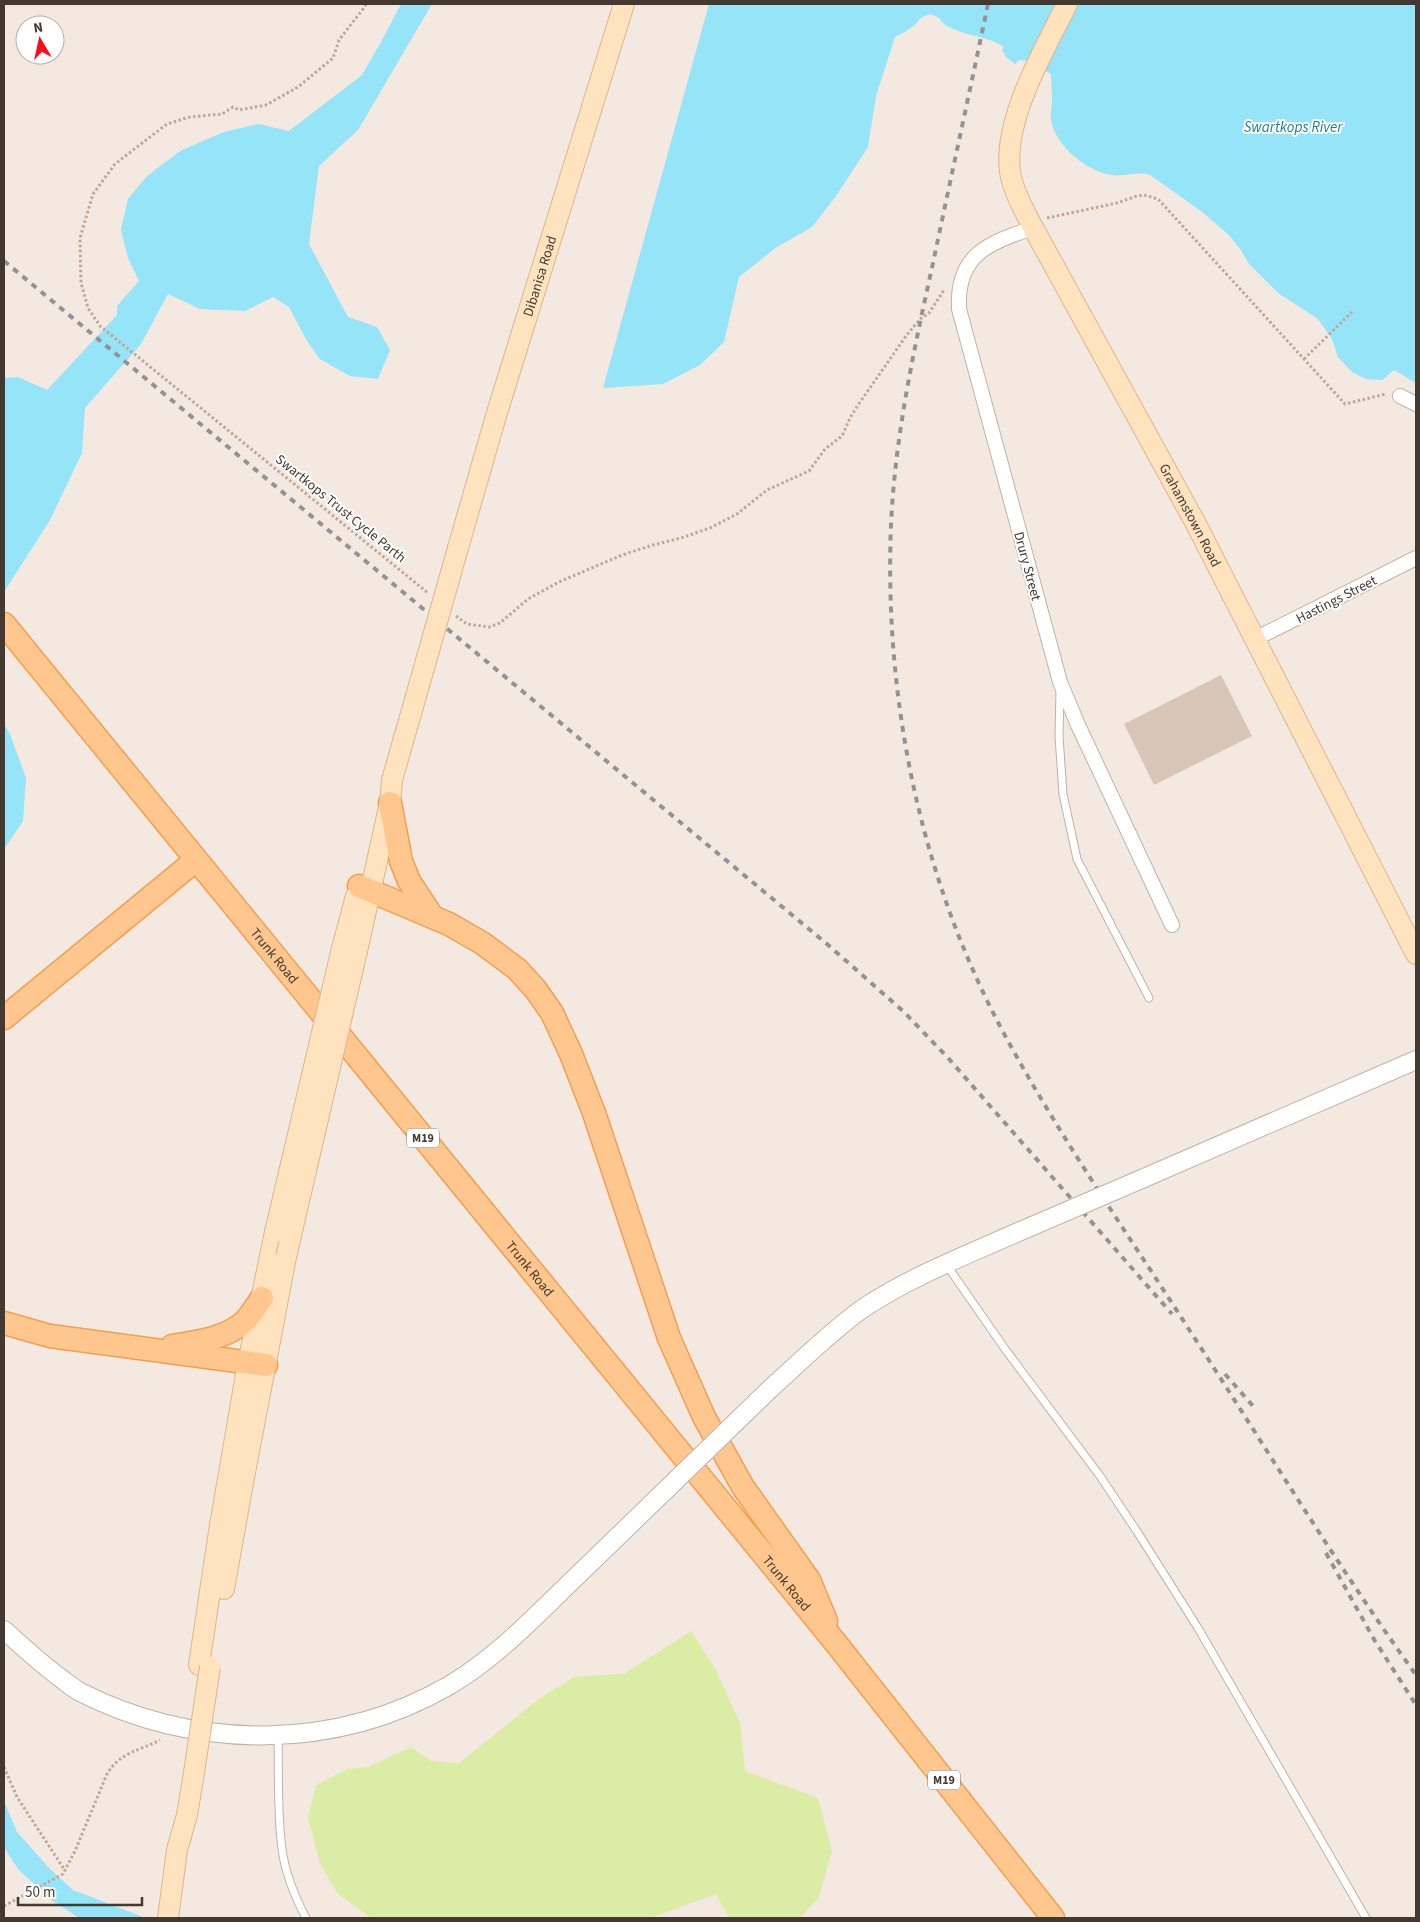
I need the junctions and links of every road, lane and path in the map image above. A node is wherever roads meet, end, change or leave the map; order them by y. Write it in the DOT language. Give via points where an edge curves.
graph roads {
  1 [pos="366,4"];
  2 [pos="624,4"];
  3 [pos="1067,4"];
  4 [pos="1031,225"];
  5 [pos="946,288"];
  6 [pos="1352,312"];
  7 [pos="1304,359"];
  8 [pos="1400,396"];
  9 [pos="1416,404"];
  10 [pos="1416,558"];
  11 [pos="428,593"];
  12 [pos="452,612"];
  13 [pos="8,629"];
  14 [pos="1255,640"];
  15 [pos="1060,682"];
  16 [pos="392,780"];
  17 [pos="390,804"];
  18 [pos="196,860"];
  19 [pos="365,888"];
  20 [pos="432,916"];
  21 [pos="1172,925"];
  22 [pos="349,950"];
  23 [pos="1416,954"];
  24 [pos="1149,998"];
  25 [pos="4,1018"];
  26 [pos="1416,1060"];
  27 [pos="946,1263"];
  28 [pos="262,1298"];
  29 [pos="4,1323"];
  30 [pos="152,1350"];
  31 [pos="257,1364"];
  32 [pos="4,1630"];
  33 [pos="835,1642"];
  34 [pos="176,1728"];
  35 [pos="278,1737"];
  36 [pos="4,1766"];
  37 [pos="64,1869"];
  38 [pos="4,1906"];
  39 [pos="168,1918"];
  40 [pos="306,1918"];
  41 [pos="1053,1918"];
  42 [pos="1366,1918"];
  1 -- 11 [label="path, Swartkops Trust Cycle Parth" via="338,40 333,58 298,87 266,105 240,110 233,107 222,114 190,117 167,124 115,164 93,194 80,238 81,283 88,308 100,326"];
  2 -- 16 [label="main road, Dibanisa Road, bridge" via="496,416"];
  3 -- 4 [label="main road, Grahamstown Road" via="1035,69 1012,130 1009,157 1014,188"];
  4 -- 7 [label="path" via="1137,196 1158,200"];
  4 -- 14 [label="main road, Grahamstown Road" via="1196,524"];
  4 -- 15 [label="street, Drury Street" via="994,243 968,263 958,291 959,309"];
  5 -- 12 [label="path" via="929,313 906,336 858,405 842,436 825,449 809,471 766,490 737,514 710,528 622,555 559,582 528,598 500,623 489,627 467,624"];
  6 -- 7 [label="path"];
  7 -- 8 [label="path" via="1345,404 1391,393"];
  8 -- 9 [label="street"];
  10 -- 14 [label="street, Hastings Street"];
  13 -- 18 [label="main road, Trunk Road / M19"];
  14 -- 23 [label="main road, Grahamstown Road"];
  15 -- 21 [label="street, Drury Street"];
  15 -- 24 [label="lane" via="1063,794 1077,859"];
  16 -- 17 [label="main road"];
  16 -- 19 [label="main road" via="373,828"];
  17 -- 19 [label="main road"];
  17 -- 20 [label="main road" via="401,861"];
  18 -- 25 [label="main road"];
  18 -- 33 [label="main road, Trunk Road / M19"];
  19 -- 20 [label="main road"];
  19 -- 22 [label="main road"];
  20 -- 33 [label="main road" via="482,943 517,969 552,1013 594,1113 669,1338 700,1408 743,1487 809,1580"];
  22 -- 28 [label="main road, bridge" via="275,1232"];
  22 -- 31 [label="main road, bridge" via="286,1257"];
  26 -- 27 [label="street, bridge"];
  27 -- 35 [label="street, bridge" via="863,1309 831,1333 487,1659 450,1685 393,1712 329,1730"];
  27 -- 42 [label="lane" via="1138,1533 1198,1628"];
  28 -- 30 [label="main road" via="243,1323 231,1330 198,1342"];
  28 -- 31 [label="main road"];
  29 -- 30 [label="main road" via="50,1336"];
  30 -- 31 [label="main road"];
  31 -- 39 [label="main road, bridge" via="242,1483 205,1666 187,1778 187,1815 177,1850"];
  32 -- 34 [label="street" via="36,1660 79,1692"];
  33 -- 41 [label="main road, Trunk Road / M19"];
  34 -- 35 [label="street"];
  34 -- 37 [label="path" via="162,1739 113,1764"];
  35 -- 40 [label="lane" via="282,1851 292,1887"];
  36 -- 37 [label="path" via="17,1797"];
  37 -- 38 [label="path" via="63,1874"];
}
